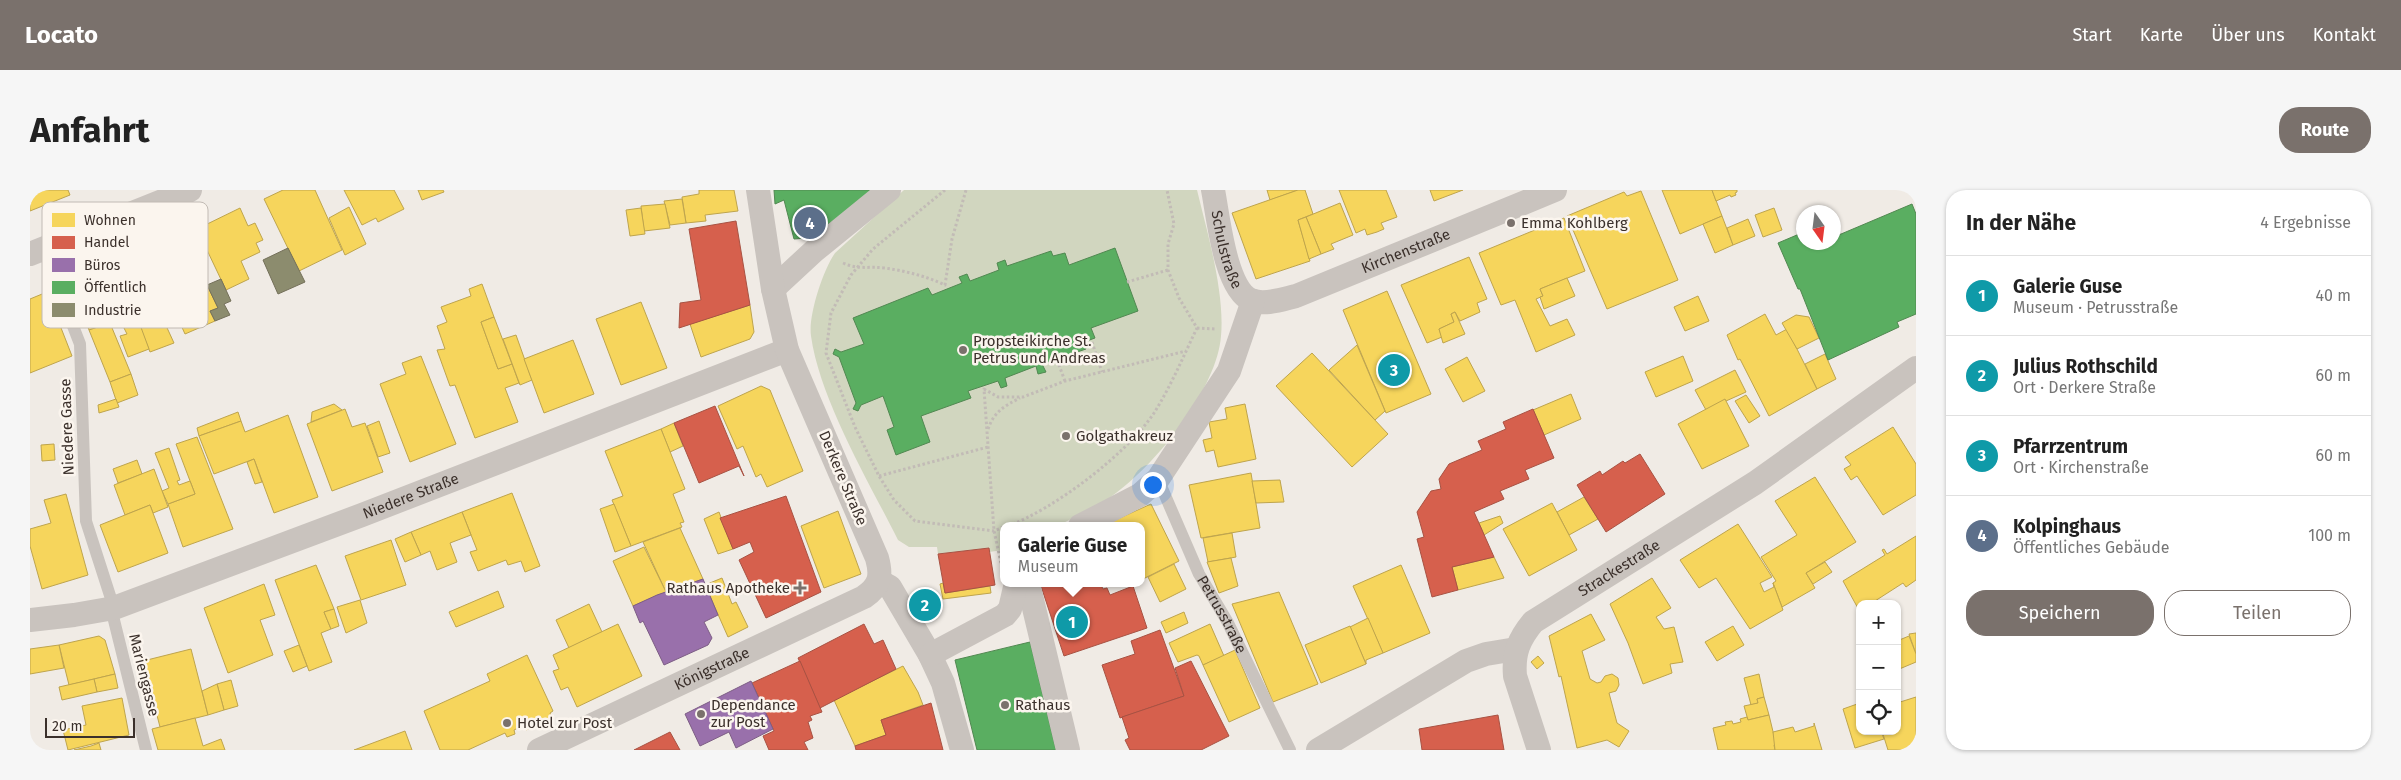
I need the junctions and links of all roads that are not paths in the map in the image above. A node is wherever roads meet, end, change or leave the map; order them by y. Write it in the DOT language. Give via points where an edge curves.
graph roads {
  1 [pos="190,190"];
  2 [pos="758,190"];
  3 [pos="889,190"];
  4 [pos="1213,190"];
  5 [pos="1555,190"];
  6 [pos="146,198"];
  7 [pos="36,251"];
  8 [pos="42,264"];
  9 [pos="774,289"];
  10 [pos="1253,301"];
  11 [pos="72,328"];
  12 [pos="788,350"];
  13 [pos="1916,368"];
  14 [pos="1158,479"];
  15 [pos="1088,522"];
  16 [pos="879,581"];
  17 [pos="1009,587"];
  18 [pos="1029,587"];
  19 [pos="112,608"];
  20 [pos="30,620"];
  21 [pos="1516,649"];
  22 [pos="930,655"];
  23 [pos="146,750"];
  24 [pos="539,750"];
  25 [pos="962,750"];
  26 [pos="1068,750"];
  27 [pos="1290,750"];
  28 [pos="1318,750"];
  29 [pos="1540,750"];
  1 -- 6 [label="street"];
  2 -- 9 [label="street, Derkere Straße"];
  3 -- 9 [label="street" via="814,251"];
  4 -- 10 [label="street, Schulstraße" via="1230,270 1240,290"];
  5 -- 10 [label="street, Kirchenstraße" via="1296,296 1278,301"];
  7 -- 8 [label="lane, Niedere Gasse"];
  9 -- 12 [label="street, Derkere Straße"];
  10 -- 14 [label="street" via="1229,371"];
  11 -- 19 [label="lane, Niedere Gasse" via="80,344 86,521"];
  12 -- 16 [label="street, Derkere Straße" via="878,558"];
  12 -- 19 [label="street, Niedere Straße"];
  13 -- 21 [label="street, Strackestraße" via="1754,483 1549,610 1533,622"];
  14 -- 15 [label="street" via="1140,495"];
  14 -- 27 [label="lane, Petrusstraße" via="1199,574 1227,621"];
  16 -- 22 [label="street" via="890,587"];
  16 -- 24 [label="street, Königstraße" via="874,590 864,597"];
  17 -- 22 [label="street" via="1010,609 1005,615"];
  18 -- 26 [label="street"];
  19 -- 20 [label="street, Niedere Straße"];
  19 -- 23 [label="lane, Mariengasse"];
  21 -- 28 [label="street" via="1466,662"];
  21 -- 29 [label="street" via="1516,676"];
  22 -- 25 [label="street" via="943,683"];
}
